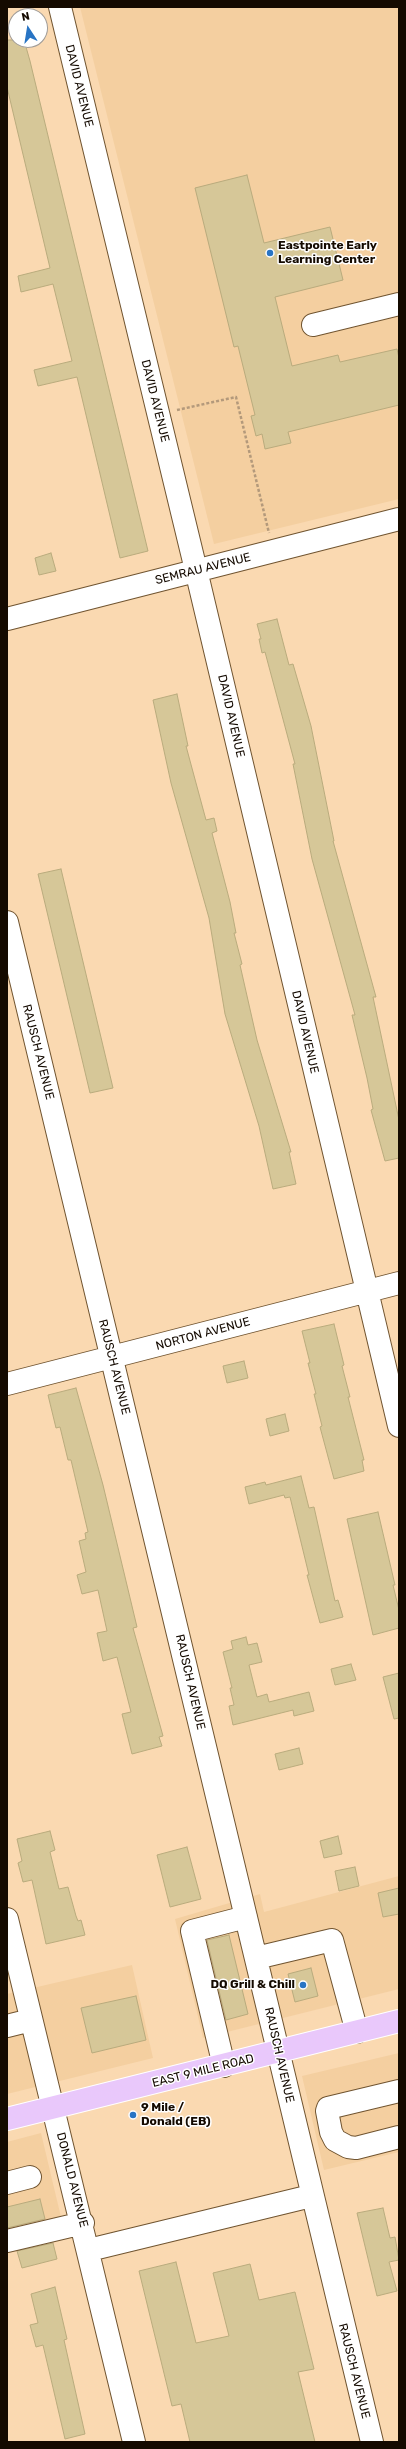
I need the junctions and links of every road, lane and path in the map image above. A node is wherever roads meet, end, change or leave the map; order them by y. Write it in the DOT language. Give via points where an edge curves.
graph roads {
  1 [pos="60,7"];
  2 [pos="399,304"];
  3 [pos="313,325"];
  4 [pos="175,411"];
  5 [pos="399,519"];
  6 [pos="269,534"];
  7 [pos="196,570"];
  8 [pos="7,619"];
  9 [pos="7,922"];
  10 [pos="399,1283"];
  11 [pos="367,1291"];
  12 [pos="112,1358"];
  13 [pos="7,1384"];
  14 [pos="399,1426"];
  15 [pos="246,1917"];
  16 [pos="7,1919"];
  17 [pos="256,1958"];
  18 [pos="31,2020"];
  19 [pos="7,2026"];
  20 [pos="398,2026"];
  21 [pos="357,2032"];
  22 [pos="279,2053"];
  23 [pos="224,2066"];
  24 [pos="399,2091"];
  25 [pos="54,2108"];
  26 [pos="7,2119"];
  27 [pos="399,2137"];
  28 [pos="30,2177"];
  29 [pos="7,2183"];
  30 [pos="311,2196"];
  31 [pos="82,2223"];
  32 [pos="7,2241"];
  33 [pos="89,2250"];
  34 [pos="134,2442"];
  35 [pos="372,2442"];
  1 -- 7 [label="street, DAVID AVENUE"];
  2 -- 3 [label="street"];
  4 -- 6 [label="path" via="236,397"];
  5 -- 7 [label="street, SEMRAU AVENUE"];
  7 -- 8 [label="street, SEMRAU AVENUE"];
  7 -- 11 [label="street, DAVID AVENUE"];
  9 -- 12 [label="street, RAUSCH AVENUE"];
  10 -- 11 [label="street, NORTON AVENUE"];
  11 -- 12 [label="street, NORTON AVENUE"];
  11 -- 14 [label="street, DAVID AVENUE"];
  12 -- 13 [label="street, NORTON AVENUE"];
  12 -- 15 [label="street, RAUSCH AVENUE"];
  15 -- 17 [label="street, RAUSCH AVENUE"];
  15 -- 23 [label="street" via="192,1931"];
  16 -- 18 [label="street, DONALD AVENUE"];
  17 -- 21 [label="street" via="332,1940"];
  17 -- 22 [label="street, RAUSCH AVENUE"];
  18 -- 19 [label="street"];
  18 -- 25 [label="street, DONALD AVENUE"];
  20 -- 21 [label="main road, EAST 9 MILE ROAD"];
  21 -- 22 [label="main road, EAST 9 MILE ROAD"];
  22 -- 23 [label="main road, EAST 9 MILE ROAD"];
  22 -- 30 [label="street, RAUSCH AVENUE"];
  23 -- 25 [label="main road, EAST 9 MILE ROAD"];
  24 -- 27 [label="street" via="328,2108 327,2111 331,2132 341,2144 356,2148"];
  25 -- 26 [label="main road, EAST 9 MILE ROAD"];
  25 -- 31 [label="street, DONALD AVENUE"];
  28 -- 29 [label="street"];
  30 -- 33 [label="street"];
  30 -- 35 [label="street, RAUSCH AVENUE"];
  31 -- 32 [label="street"];
  31 -- 33 [label="street, DONALD AVENUE"];
  33 -- 34 [label="street, DONALD AVENUE"];
}
